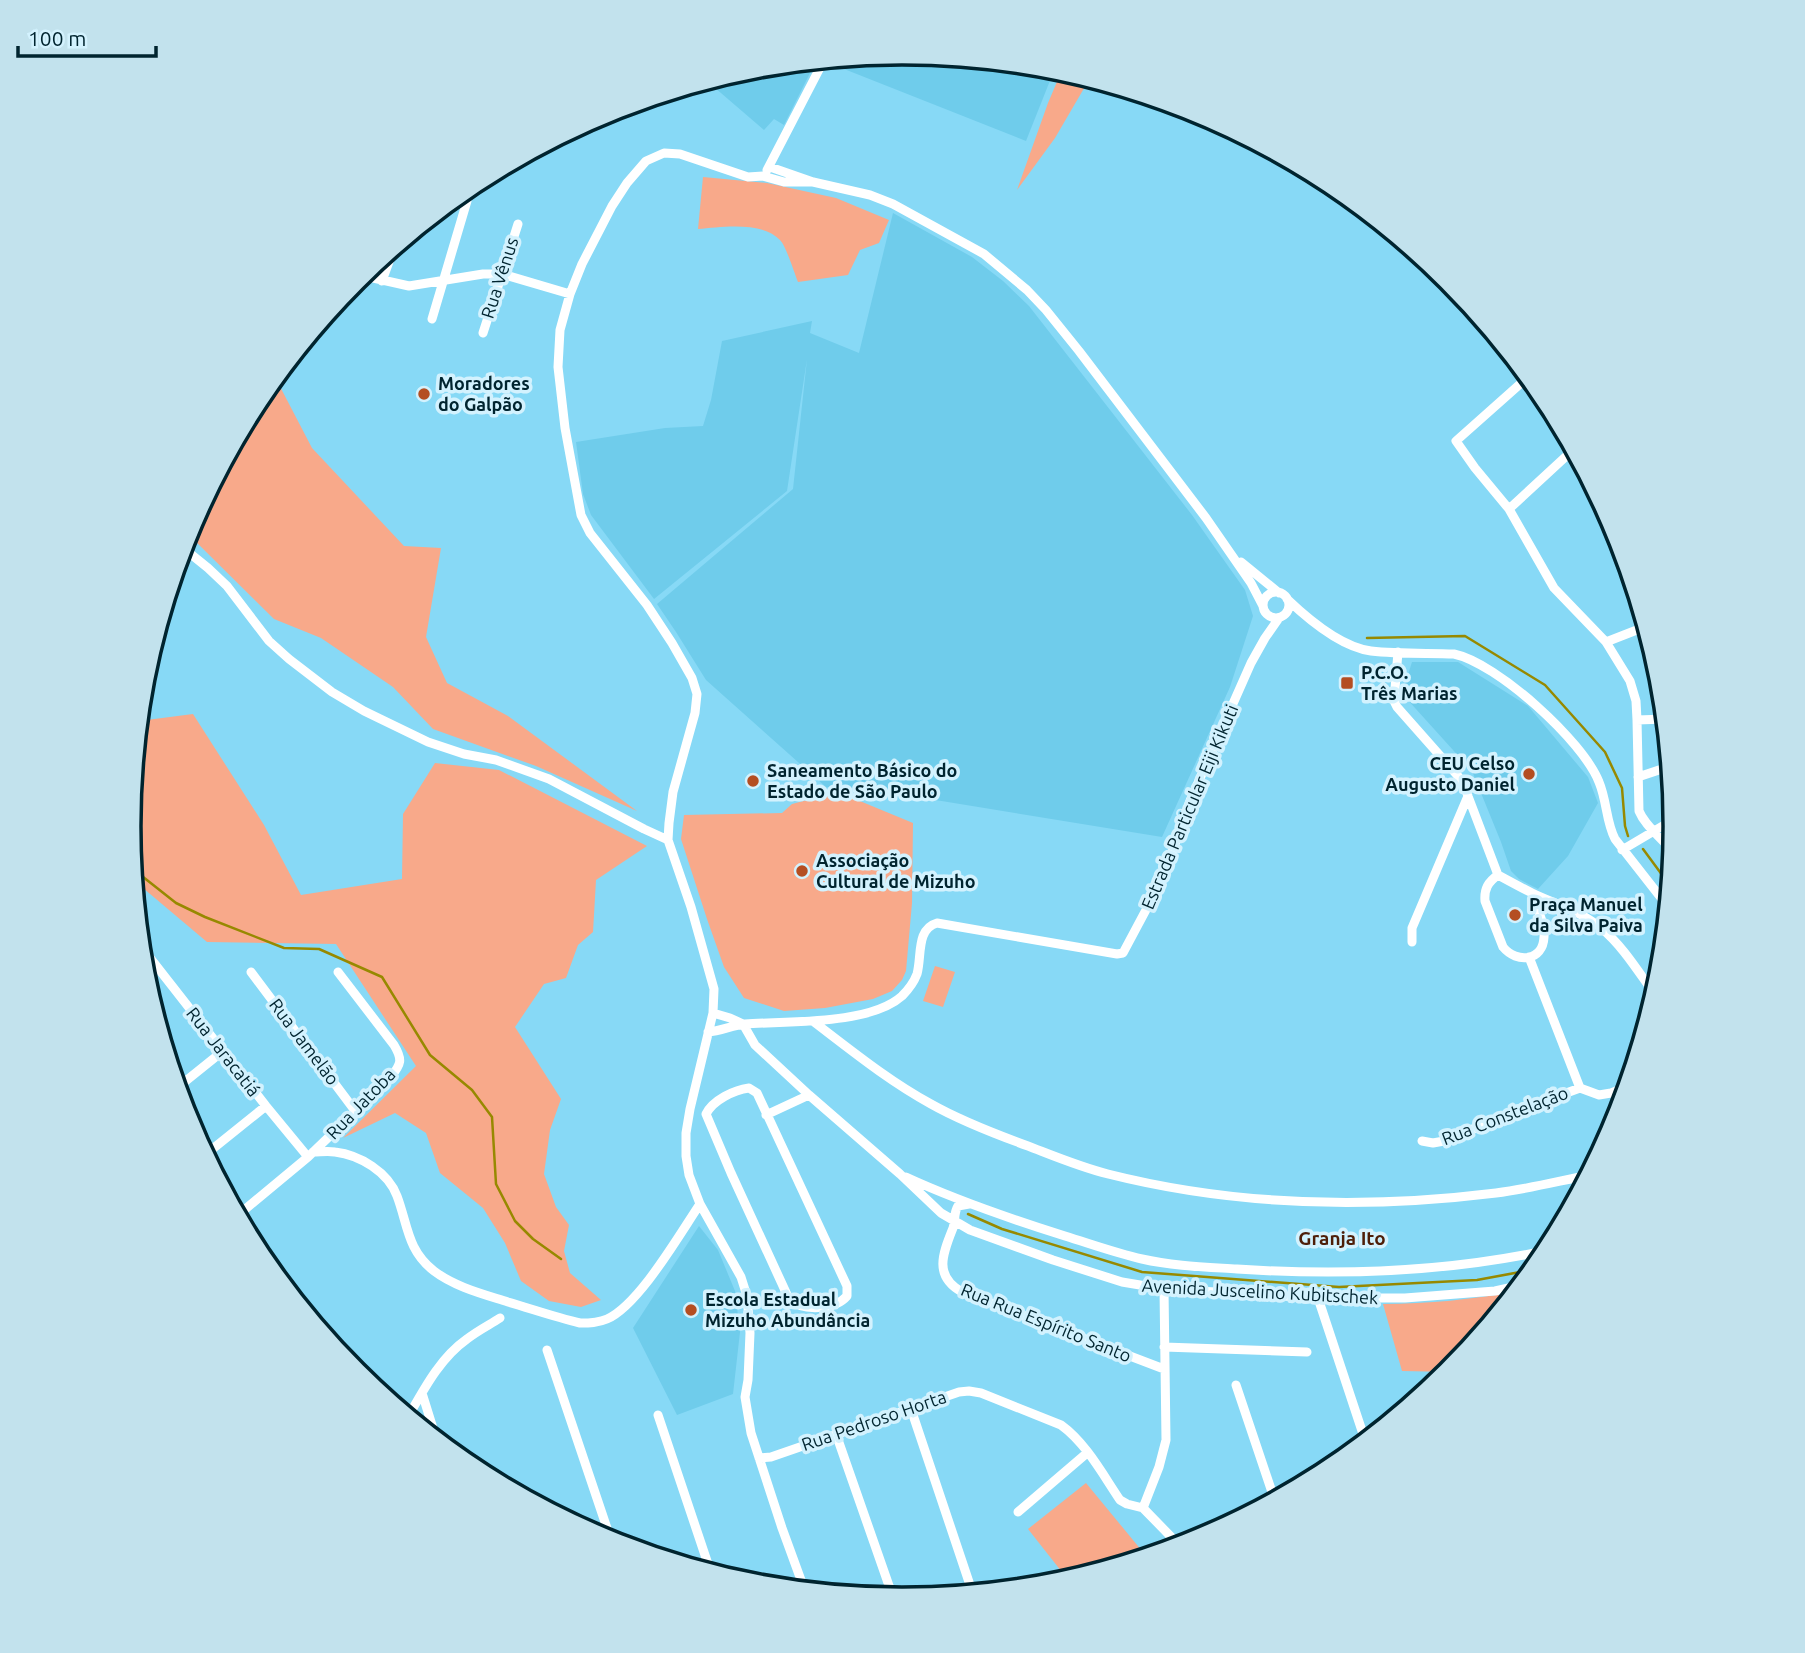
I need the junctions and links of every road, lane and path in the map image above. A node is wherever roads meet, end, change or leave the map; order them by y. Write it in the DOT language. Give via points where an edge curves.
graph roads {
  1 [pos="819,69"];
  2 [pos="771,167"];
  3 [pos="763,176"];
  4 [pos="813,182"];
  5 [pos="467,201"];
  6 [pos="518,223"];
  7 [pos="387,266"];
  8 [pos="502,274"];
  9 [pos="374,279"];
  10 [pos="443,279"];
  11 [pos="382,281"];
  12 [pos="570,294"];
  13 [pos="432,318"];
  14 [pos="483,333"];
  15 [pos="1521,383"];
  16 [pos="1567,455"];
  17 [pos="1509,509"];
  18 [pos="1232,554"];
  19 [pos="191,555"];
  20 [pos="1283,596"];
  21 [pos="1263,606"];
  22 [pos="1281,616"];
  23 [pos="1306,616"];
  24 [pos="1638,629"];
  25 [pos="1606,642"];
  26 [pos="1398,652"];
  27 [pos="1657,719"];
  28 [pos="1637,720"];
  29 [pos="1662,769"];
  30 [pos="1638,778"];
  31 [pos="1468,796"];
  32 [pos="1474,813"];
  33 [pos="1457,824"];
  34 [pos="1664,825"];
  35 [pos="1654,831"];
  36 [pos="668,839"];
  37 [pos="1664,840"];
  38 [pos="1622,850"];
  39 [pos="1498,875"];
  40 [pos="1532,893"];
  41 [pos="1661,899"];
  42 [pos="1412,942"];
  43 [pos="1530,957"];
  44 [pos="153,962"];
  45 [pos="251,972"];
  46 [pos="338,972"];
  47 [pos="1648,985"];
  48 [pos="713,1013"];
  49 [pos="814,1022"];
  50 [pos="743,1024"];
  51 [pos="708,1032"];
  52 [pos="223,1051"];
  53 [pos="185,1082"];
  54 [pos="1580,1088"];
  55 [pos="1616,1091"];
  56 [pos="809,1095"];
  57 [pos="266,1106"];
  58 [pos="356,1112"];
  59 [pos="766,1115"];
  60 [pos="1422,1142"];
  61 [pos="213,1149"];
  62 [pos="311,1155"];
  63 [pos="900,1174"];
  64 [pos="1578,1177"];
  65 [pos="700,1204"];
  66 [pos="970,1204"];
  67 [pos="245,1210"];
  68 [pos="955,1223"];
  69 [pos="1534,1253"];
  70 [pos="1509,1287"];
  71 [pos="1164,1289"];
  72 [pos="1318,1298"];
  73 [pos="500,1318"];
  74 [pos="1164,1347"];
  75 [pos="547,1350"];
  76 [pos="1307,1352"];
  77 [pos="1164,1369"];
  78 [pos="1236,1385"];
  79 [pos="422,1393"];
  80 [pos="413,1409"];
  81 [pos="911,1409"];
  82 [pos="658,1415"];
  83 [pos="431,1425"];
  84 [pos="1363,1433"];
  85 [pos="836,1434"];
  86 [pos="1087,1452"];
  87 [pos="759,1458"];
  88 [pos="1272,1492"];
  89 [pos="1143,1508"];
  90 [pos="1018,1512"];
  91 [pos="607,1528"];
  92 [pos="1172,1538"];
  93 [pos="708,1563"];
  94 [pos="801,1582"];
  95 [pos="971,1585"];
  96 [pos="890,1588"];
  1 -- 2 [label="street"];
  2 -- 3 [label="street"];
  2 -- 4 [label="street"];
  3 -- 4 [label="street"];
  3 -- 12 [label="street" via="738,175 670,152 646,161 612,206"];
  4 -- 18 [label="street" via="893,204 984,254 1027,290 1079,351"];
  5 -- 10 [label="street"];
  6 -- 8 [label="street, Rua Vênus"];
  7 -- 11 [label="street"];
  8 -- 10 [label="street"];
  8 -- 12 [label="street"];
  8 -- 14 [label="street, Rua Vênus"];
  9 -- 11 [label="street"];
  10 -- 11 [label="street" via="419,285"];
  10 -- 13 [label="street"];
  12 -- 36 [label="street" via="560,330 558,367 581,516 672,643 697,694 673,792"];
  15 -- 17 [label="street" via="1456,441"];
  16 -- 17 [label="street"];
  17 -- 25 [label="street" via="1554,588"];
  18 -- 20 [label="street"];
  18 -- 21 [label="street"];
  19 -- 36 [label="street" via="226,586 289,659 353,705 428,743 549,779"];
  20 -- 21 [label="street" via="1268,595"];
  20 -- 22 [label="street" via="1288,609"];
  20 -- 23 [label="street"];
  21 -- 22 [label="street" via="1268,616"];
  22 -- 23 [label="street"];
  22 -- 49 [label="street, Estrada Particular Eiji Kikuti" via="1251,663 1190,802 1163,878 1123,953 937,923 923,933 916,976 901,997 876,1010"];
  23 -- 26 [label="street" via="1351,645"];
  24 -- 25 [label="street"];
  25 -- 28 [label="street" via="1630,681"];
  26 -- 31 [label="street" via="1396,705 1458,776"];
  26 -- 38 [label="street" via="1463,656 1534,703 1595,774 1611,831"];
  27 -- 28 [label="street"];
  28 -- 30 [label="street"];
  29 -- 30 [label="street"];
  30 -- 35 [label="street" via="1639,811"];
  31 -- 32 [label="street"];
  31 -- 33 [label="street"];
  32 -- 33 [label="street"];
  32 -- 39 [label="street"];
  33 -- 42 [label="street" via="1412,928"];
  34 -- 35 [label="street"];
  35 -- 37 [label="street"];
  35 -- 38 [label="street"];
  36 -- 48 [label="street" via="712,976"];
  38 -- 41 [label="street"];
  39 -- 40 [label="street"];
  39 -- 43 [label="street" via="1484,893 1496,930 1507,952"];
  40 -- 43 [label="street" via="1544,938"];
  40 -- 47 [label="street" via="1599,926"];
  43 -- 54 [label="street"];
  44 -- 52 [label="street, Rua Jaracatiá"];
  45 -- 58 [label="street, Rua Jamelão"];
  46 -- 58 [label="street, Rua Jatoba" via="399,1053 397,1069"];
  48 -- 50 [label="street"];
  48 -- 51 [label="street"];
  49 -- 50 [label="street"];
  49 -- 64 [label="street" via="895,1083 964,1121 1064,1160 1147,1182 1243,1198 1363,1203 1497,1192"];
  50 -- 51 [label="street"];
  50 -- 56 [label="street, Avenida Juscelino Kubitschek" via="755,1045"];
  51 -- 65 [label="street" via="686,1133 689,1175"];
  52 -- 53 [label="street"];
  52 -- 57 [label="street, Rua Jaracatiá"];
  54 -- 55 [label="street, Rua Constelação" via="1599,1095"];
  54 -- 60 [label="street, Rua Constelação" via="1444,1141"];
  56 -- 59 [label="street"];
  56 -- 63 [label="street, Avenida Juscelino Kubitschek"];
  57 -- 61 [label="street"];
  57 -- 62 [label="street, Rua Jaracatiá"];
  58 -- 62 [label="street, Rua Jatoba"];
  59 -- 59 [label="street" via="757,1093 749,1088 712,1104 706,1114 789,1299 813,1308 841,1302 847,1286"];
  62 -- 65 [label="street" via="333,1152 356,1158 389,1181 415,1249 444,1278 580,1323 608,1319 631,1301"];
  62 -- 67 [label="street, Rua Jatoba"];
  63 -- 66 [label="street, Avenida Juscelino Kubitschek"];
  63 -- 68 [label="street, Avenida Juscelino Kubitschek"];
  65 -- 87 [label="street" via="747,1296 750,1333 745,1397"];
  66 -- 68 [label="street, Rua Rua Espírito Santo" via="958,1206"];
  66 -- 69 [label="street, Avenida Juscelino Kubitschek" via="1143,1259 1212,1267 1384,1271 1473,1264"];
  68 -- 71 [label="street, Avenida Juscelino Kubitschek" via="1102,1276"];
  68 -- 77 [label="street, Rua Rua Espírito Santo" via="942,1267 955,1288"];
  70 -- 72 [label="street, Avenida Juscelino Kubitschek" via="1405,1298"];
  71 -- 72 [label="street, Avenida Juscelino Kubitschek"];
  71 -- 74 [label="street"];
  72 -- 84 [label="street"];
  73 -- 79 [label="street" via="452,1352"];
  74 -- 76 [label="street"];
  74 -- 77 [label="street"];
  75 -- 91 [label="street"];
  77 -- 89 [label="street" via="1166,1440"];
  78 -- 88 [label="street"];
  79 -- 80 [label="street"];
  79 -- 83 [label="street"];
  81 -- 85 [label="street, Rua Pedroso Horta"];
  81 -- 86 [label="street, Rua Pedroso Horta" via="958,1392 981,1393 1061,1425"];
  81 -- 95 [label="street"];
  82 -- 93 [label="street"];
  85 -- 87 [label="street, Rua Pedroso Horta"];
  85 -- 96 [label="street"];
  86 -- 89 [label="street, Rua Pedroso Horta" via="1121,1500"];
  86 -- 90 [label="street"];
  87 -- 94 [label="street"];
  89 -- 92 [label="street, Rua Pedroso Horta"];
}
